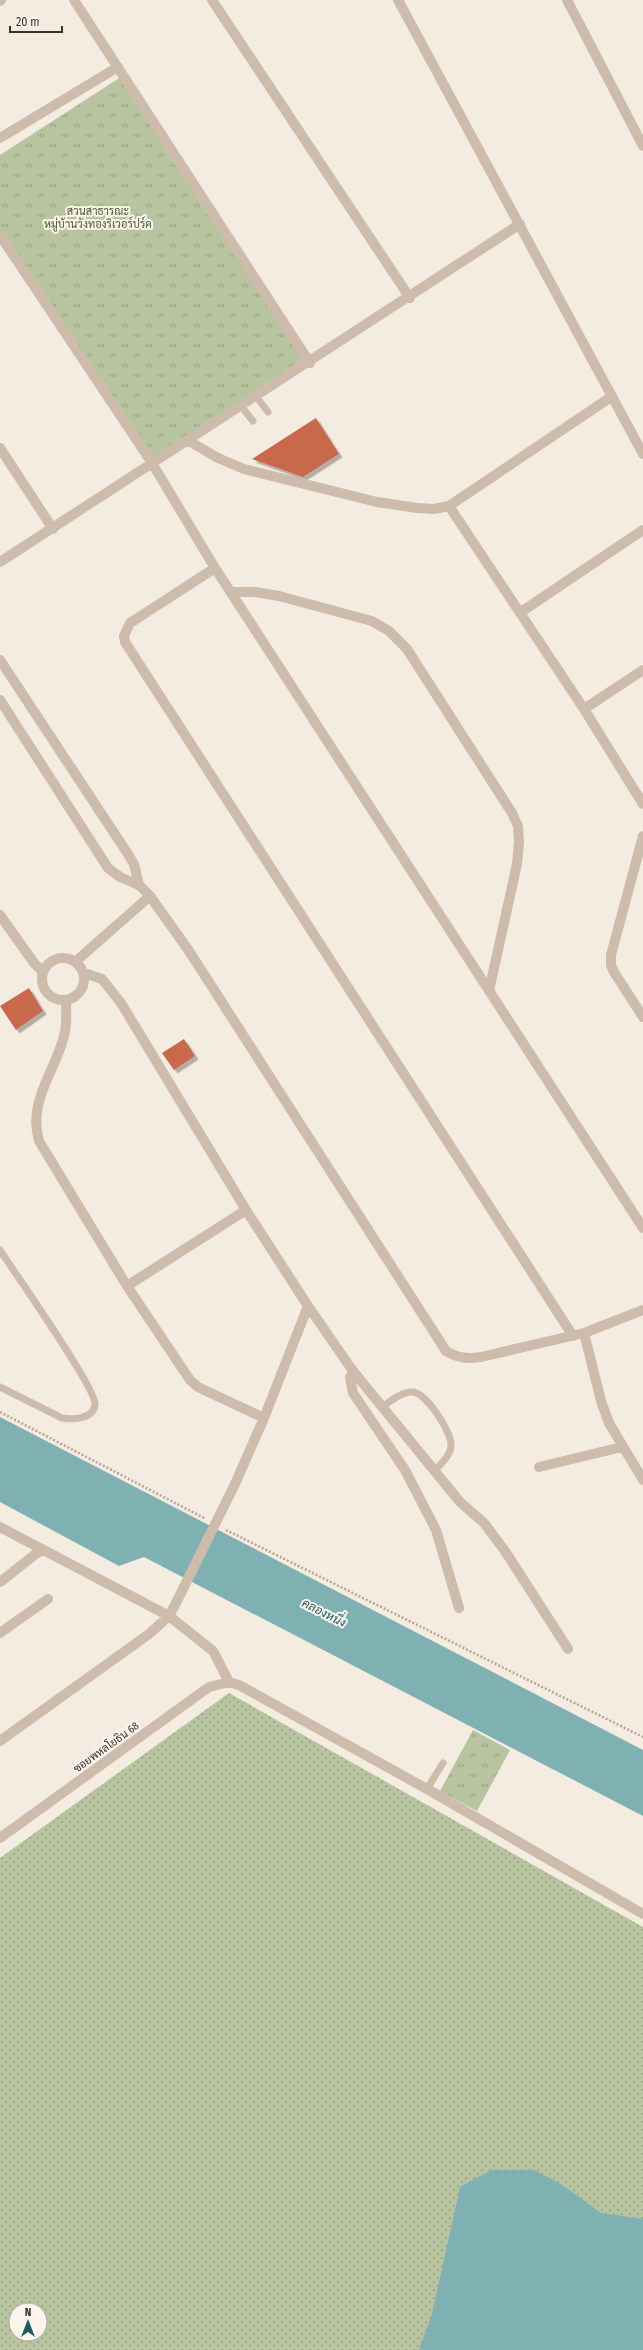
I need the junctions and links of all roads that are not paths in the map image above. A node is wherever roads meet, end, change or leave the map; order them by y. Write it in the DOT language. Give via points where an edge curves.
graph roads {
  1 [pos="74,0"];
  2 [pos="212,0"];
  3 [pos="398,0"];
  4 [pos="567,0"];
  5 [pos="118,67"];
  6 [pos="0,138"];
  7 [pos="643,146"];
  8 [pos="520,224"];
  9 [pos="0,235"];
  10 [pos="410,298"];
  11 [pos="310,363"];
  12 [pos="256,396"];
  13 [pos="611,397"];
  14 [pos="241,406"];
  15 [pos="268,412"];
  16 [pos="253,421"];
  17 [pos="187,440"];
  18 [pos="0,448"];
  19 [pos="643,454"];
  20 [pos="152,463"];
  21 [pos="449,506"];
  22 [pos="53,529"];
  23 [pos="643,530"];
  24 [pos="0,562"];
  25 [pos="215,568"];
  26 [pos="232,592"];
  27 [pos="521,612"];
  28 [pos="0,660"];
  29 [pos="643,670"];
  30 [pos="0,700"];
  31 [pos="584,709"];
  32 [pos="643,804"];
  33 [pos="643,836"];
  34 [pos="139,885"];
  35 [pos="150,896"];
  36 [pos="0,916"];
  37 [pos="75,962"];
  38 [pos="43,972"];
  39 [pos="84,973"];
  40 [pos="489,991"];
  41 [pos="66,1001"];
  42 [pos="643,1017"];
  43 [pos="246,1210"];
  44 [pos="643,1228"];
  45 [pos="0,1250"];
  46 [pos="126,1286"];
  47 [pos="308,1306"];
  48 [pos="643,1310"];
  49 [pos="584,1333"];
  50 [pos="573,1336"];
  51 [pos="353,1371"];
  52 [pos="0,1387"];
  53 [pos="382,1407"];
  54 [pos="264,1418"];
  55 [pos="622,1447"];
  56 [pos="539,1467"];
  57 [pos="435,1470"];
  58 [pos="643,1480"];
  59 [pos="0,1527"];
  60 [pos="42,1549"];
  61 [pos="0,1582"];
  62 [pos="48,1599"];
  63 [pos="458,1608"];
  64 [pos="169,1616"];
  65 [pos="0,1633"];
  66 [pos="568,1649"];
  67 [pos="229,1682"];
  68 [pos="0,1741"];
  69 [pos="443,1763"];
  70 [pos="427,1789"];
  71 [pos="0,1838"];
  72 [pos="643,1914"];
  1 -- 5 [label="street"];
  2 -- 10 [label="street"];
  3 -- 8 [label="street"];
  4 -- 7 [label="street"];
  5 -- 6 [label="street"];
  5 -- 11 [label="street"];
  8 -- 10 [label="street"];
  8 -- 13 [label="street"];
  9 -- 20 [label="street"];
  10 -- 11 [label="street"];
  11 -- 12 [label="street"];
  12 -- 14 [label="street"];
  12 -- 15 [label="lane"];
  13 -- 19 [label="street"];
  13 -- 21 [label="street"];
  14 -- 16 [label="lane"];
  14 -- 17 [label="street"];
  17 -- 20 [label="street"];
  17 -- 21 [label="street" via="244,469 377,502 434,509"];
  18 -- 22 [label="street"];
  20 -- 22 [label="street"];
  20 -- 25 [label="street"];
  21 -- 27 [label="street"];
  22 -- 24 [label="street"];
  23 -- 27 [label="street"];
  25 -- 26 [label="street"];
  25 -- 50 [label="street" via="130,623 124,636 125,642"];
  26 -- 40 [label="street"];
  26 -- 40 [label="street" via="256,592 279,596 372,621 389,631 407,649 518,826 520,842 517,864"];
  27 -- 31 [label="street"];
  28 -- 34 [label="street" via="126,851 134,864"];
  29 -- 31 [label="street"];
  30 -- 34 [label="street" via="108,868 120,878"];
  31 -- 32 [label="street"];
  33 -- 42 [label="street" via="611,955 611,966"];
  34 -- 35 [label="street"];
  35 -- 37 [label="street"];
  35 -- 50 [label="street" via="190,950 446,1351 468,1359"];
  36 -- 38 [label="street"];
  37 -- 38 [label="street" via="57,959"];
  37 -- 39 [label="street"];
  38 -- 41 [label="street" via="42,984 48,995"];
  39 -- 41 [label="street" via="83,988 79,994"];
  39 -- 43 [label="street" via="102,979 121,1003"];
  40 -- 44 [label="street"];
  41 -- 46 [label="street" via="65,1031 39,1097 35,1129 39,1141"];
  43 -- 46 [label="street"];
  43 -- 47 [label="street"];
  45 -- 52 [label="lane" via="79,1371 93,1394 95,1405 91,1412 81,1418 66,1419"];
  46 -- 54 [label="street" via="190,1380 198,1387"];
  47 -- 51 [label="street"];
  47 -- 54 [label="street"];
  48 -- 49 [label="street"];
  49 -- 50 [label="street"];
  49 -- 55 [label="street" via="601,1401"];
  51 -- 53 [label="street"];
  51 -- 63 [label="street" via="350,1378 353,1393 406,1470 436,1530"];
  53 -- 57 [label="street"];
  53 -- 57 [label="lane" via="405,1393 414,1392 434,1410 448,1432 451,1445 449,1453"];
  54 -- 64 [label="street, bridge" via="235,1484"];
  55 -- 56 [label="street"];
  55 -- 58 [label="street"];
  57 -- 66 [label="street" via="460,1502 484,1523 505,1551"];
  59 -- 60 [label="street"];
  60 -- 61 [label="street"];
  60 -- 64 [label="street"];
  62 -- 65 [label="street"];
  64 -- 67 [label="street" via="213,1651"];
  64 -- 68 [label="street" via="149,1634"];
  67 -- 70 [label="street" via="240,1685"];
  67 -- 71 [label="street, ซอยพหลโยธิน 68" via="209,1687"];
  69 -- 70 [label="lane"];
  70 -- 72 [label="street"];
}
